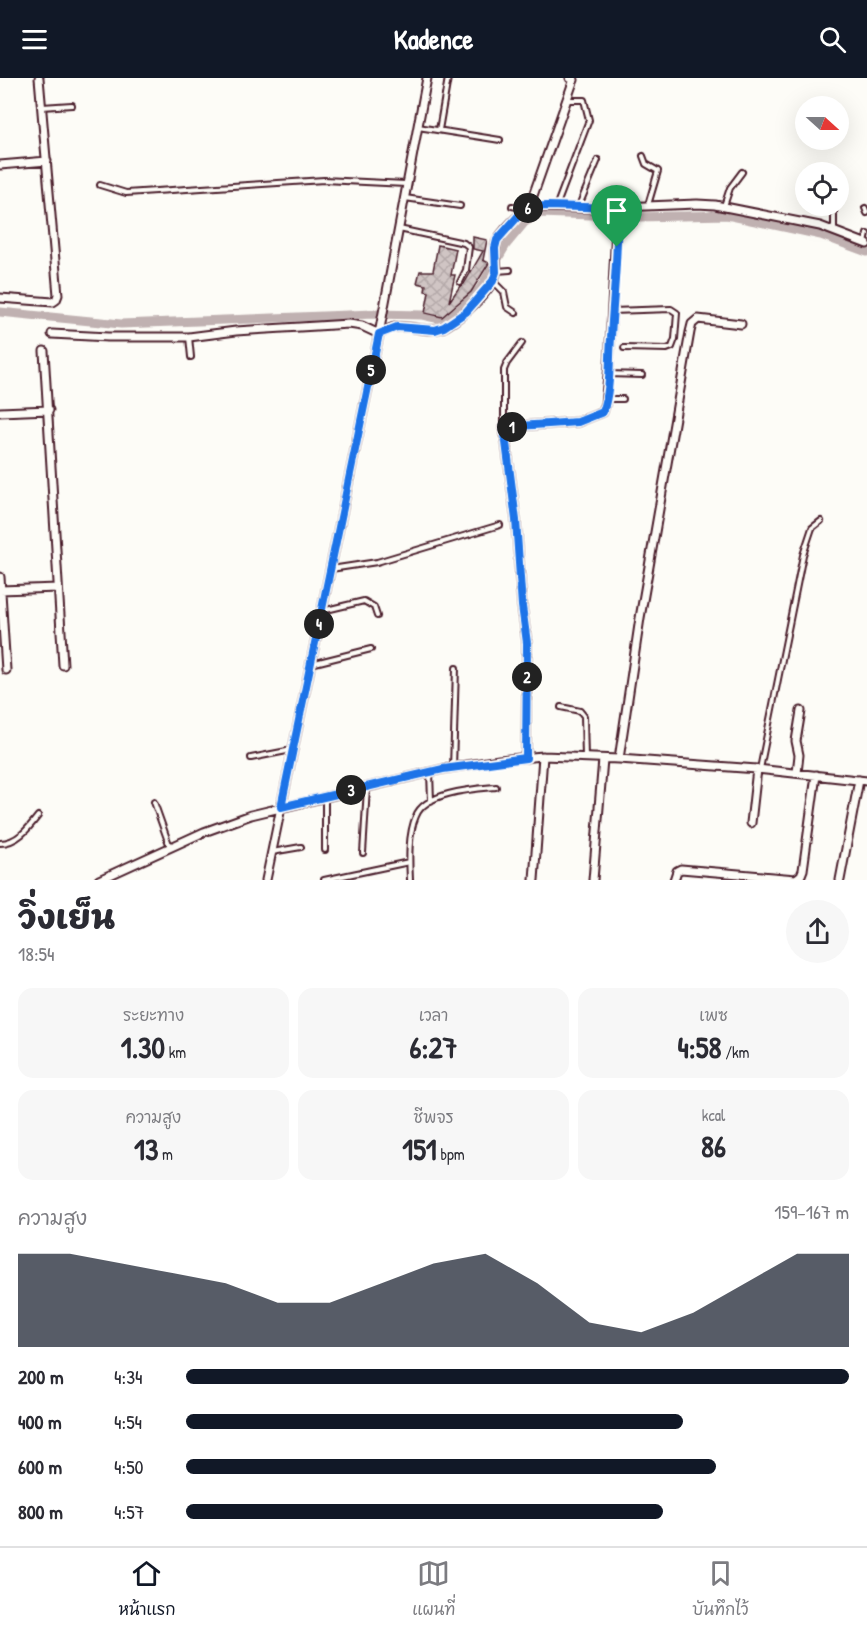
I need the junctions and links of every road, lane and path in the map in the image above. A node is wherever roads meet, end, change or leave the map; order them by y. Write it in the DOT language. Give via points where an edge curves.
graph roads {
  1 [pos="39,78"];
  2 [pos="427,78"];
  3 [pos="448,78"];
  4 [pos="570,78"];
  5 [pos="567,99"];
  6 [pos="72,105"];
  7 [pos="42,107"];
  8 [pos="418,127"];
  9 [pos="439,130"];
  10 [pos="500,140"];
  11 [pos="644,156"];
  12 [pos="598,160"];
  13 [pos="48,161"];
  14 [pos="0,165"];
  15 [pos="742,172"];
  16 [pos="407,184"];
  17 [pos="100,185"];
  18 [pos="404,198"];
  19 [pos="460,206"];
  20 [pos="512,206"];
  21 [pos="556,207"];
  22 [pos="647,207"];
  23 [pos="724,207"];
  24 [pos="528,208"];
  25 [pos="578,208"];
  26 [pos="865,208"];
  27 [pos="617,211"];
  28 [pos="867,213"];
  29 [pos="834,216"];
  30 [pos="399,228"];
  31 [pos="834,231"];
  32 [pos="867,234"];
  33 [pos="866,243"];
  34 [pos="496,268"];
  35 [pos="510,270"];
  36 [pos="493,281"];
  37 [pos="460,282"];
  38 [pos="0,298"];
  39 [pos="612,311"];
  40 [pos="516,313"];
  41 [pos="741,324"];
  42 [pos="52,334"];
  43 [pos="379,334"];
  44 [pos="189,337"];
  45 [pos="522,343"];
  46 [pos="624,348"];
  47 [pos="44,351"];
  48 [pos="190,357"];
  49 [pos="608,374"];
  50 [pos="642,375"];
  51 [pos="606,399"];
  52 [pos="623,399"];
  53 [pos="49,410"];
  54 [pos="0,412"];
  55 [pos="504,427"];
  56 [pos="821,520"];
  57 [pos="500,525"];
  58 [pos="330,569"];
  59 [pos="0,577"];
  60 [pos="58,588"];
  61 [pos="0,590"];
  62 [pos="321,611"];
  63 [pos="377,616"];
  64 [pos="371,649"];
  65 [pos="311,664"];
  66 [pos="63,665"];
  67 [pos="456,668"];
  68 [pos="6,670"];
  69 [pos="561,707"];
  70 [pos="801,711"];
  71 [pos="293,750"];
  72 [pos="543,756"];
  73 [pos="251,758"];
  74 [pos="526,758"];
  75 [pos="585,758"];
  76 [pos="603,759"];
  77 [pos="619,759"];
  78 [pos="453,768"];
  79 [pos="758,769"];
  80 [pos="430,772"];
  81 [pos="797,773"];
  82 [pos="816,775"];
  83 [pos="863,780"];
  84 [pos="367,787"];
  85 [pos="496,787"];
  86 [pos="325,796"];
  87 [pos="431,801"];
  88 [pos="154,802"];
  89 [pos="281,807"];
  90 [pos="38,816"];
  91 [pos="751,823"];
  92 [pos="0,843"];
  93 [pos="301,847"];
  94 [pos="170,848"];
  95 [pos="325,850"];
  96 [pos="272,852"];
  97 [pos="363,853"];
  98 [pos="409,862"];
  99 [pos="99,880"];
  100 [pos="266,880"];
  101 [pos="324,880"];
  102 [pos="410,880"];
  103 [pos="534,880"];
  104 [pos="593,880"];
  105 [pos="674,880"];
  106 [pos="840,880"];
  1 -- 7 [label="street"];
  2 -- 8 [label="street"];
  3 -- 9 [label="lane"];
  4 -- 5 [label="street" via="574,80"];
  5 -- 21 [label="lane" via="584,100 589,120"];
  5 -- 24 [label="street"];
  6 -- 7 [label="lane"];
  7 -- 13 [label="street"];
  8 -- 9 [label="lane"];
  8 -- 16 [label="street"];
  9 -- 10 [label="lane"];
  11 -- 22 [label="lane" via="645,164 658,171"];
  12 -- 25 [label="lane"];
  13 -- 14 [label="street"];
  13 -- 38 [label="street" via="56,300"];
  15 -- 23 [label="lane" via="730,188"];
  16 -- 17 [label="lane" via="324,180 126,193"];
  16 -- 18 [label="street"];
  18 -- 19 [label="lane"];
  18 -- 30 [label="street"];
  20 -- 24 [label="lane"];
  21 -- 24 [label="street"];
  21 -- 25 [label="street"];
  22 -- 23 [label="street"];
  22 -- 27 [label="street"];
  23 -- 31 [label="street"];
  24 -- 34 [label="street" via="497,240"];
  25 -- 27 [label="street"];
  26 -- 28 [label="lane"];
  27 -- 39 [label="street"];
  29 -- 31 [label="lane"];
  30 -- 37 [label="lane" via="469,247"];
  30 -- 43 [label="street"];
  31 -- 33 [label="street"];
  32 -- 33 [label="lane"];
  34 -- 35 [label="lane"];
  34 -- 36 [label="street"];
  36 -- 40 [label="lane" via="504,292 507,307"];
  36 -- 43 [label="street" via="466,312 444,327 397,327"];
  39 -- 46 [label="lane" via="671,309 677,313 672,347"];
  39 -- 49 [label="street"];
  41 -- 77 [label="street" via="698,319 690,332"];
  42 -- 44 [label="street"];
  43 -- 44 [label="street" via="349,324"];
  43 -- 58 [label="street"];
  44 -- 48 [label="lane"];
  45 -- 55 [label="lane" via="504,370"];
  47 -- 53 [label="street"];
  49 -- 50 [label="lane"];
  49 -- 51 [label="street"];
  51 -- 52 [label="lane"];
  51 -- 55 [label="street" via="603,412 578,422"];
  53 -- 54 [label="street"];
  53 -- 60 [label="street"];
  55 -- 74 [label="street" via="527,643"];
  56 -- 79 [label="lane" via="812,528 803,555"];
  57 -- 58 [label="lane" via="378,562"];
  58 -- 62 [label="street"];
  59 -- 61 [label="street"];
  60 -- 61 [label="street"];
  60 -- 66 [label="street"];
  61 -- 68 [label="street"];
  62 -- 63 [label="lane" via="364,601 374,607"];
  62 -- 65 [label="street"];
  64 -- 65 [label="lane"];
  65 -- 71 [label="street"];
  67 -- 78 [label="lane"];
  69 -- 75 [label="lane" via="580,711 584,716"];
  70 -- 81 [label="street" via="796,741"];
  71 -- 73 [label="lane"];
  71 -- 89 [label="street"];
  72 -- 74 [label="street"];
  72 -- 75 [label="street"];
  72 -- 103 [label="street"];
  74 -- 78 [label="street"];
  75 -- 76 [label="street"];
  76 -- 77 [label="street"];
  76 -- 104 [label="street"];
  77 -- 79 [label="street"];
  78 -- 80 [label="street"];
  79 -- 81 [label="street"];
  79 -- 91 [label="street"];
  80 -- 84 [label="street"];
  80 -- 87 [label="lane"];
  81 -- 82 [label="street"];
  82 -- 83 [label="street"];
  82 -- 105 [label="street" via="803,870 796,879 681,869"];
  83 -- 106 [label="street"];
  84 -- 86 [label="street"];
  84 -- 97 [label="lane"];
  85 -- 87 [label="lane" via="463,790"];
  86 -- 89 [label="street"];
  86 -- 95 [label="lane"];
  87 -- 98 [label="lane" via="416,814"];
  88 -- 94 [label="lane"];
  89 -- 94 [label="street"];
  89 -- 96 [label="street"];
  90 -- 92 [label="lane" via="12,841"];
  93 -- 96 [label="lane"];
  94 -- 99 [label="street"];
  96 -- 100 [label="street"];
  98 -- 101 [label="lane"];
  98 -- 102 [label="lane"];
}
